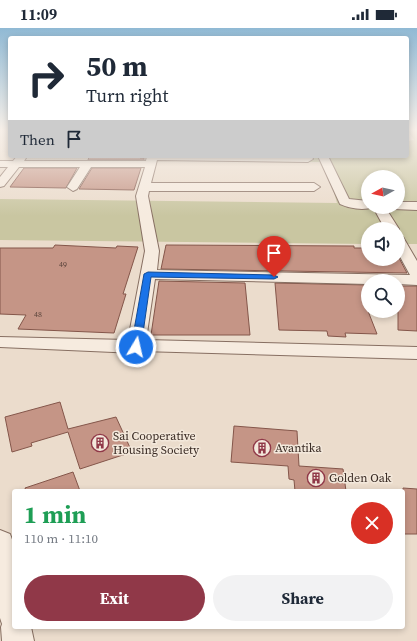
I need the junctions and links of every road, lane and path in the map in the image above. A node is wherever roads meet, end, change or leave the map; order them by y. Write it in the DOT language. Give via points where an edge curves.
graph roads {
  1 [pos="152,159"];
  2 [pos="308,159"];
  3 [pos="324,159"];
  4 [pos="20,160"];
  5 [pos="0,164"];
  6 [pos="88,164"];
  7 [pos="0,184"];
  8 [pos="73,187"];
  9 [pos="144,187"];
  10 [pos="314,187"];
  11 [pos="361,205"];
  12 [pos="405,206"];
  13 [pos="417,206"];
  14 [pos="405,253"];
  15 [pos="148,274"];
  16 [pos="417,274"];
  17 [pos="417,280"];
  18 [pos="0,342"];
  19 [pos="136,347"];
  20 [pos="417,353"];
  21 [pos="0,542"];
  22 [pos="12,605"];
  23 [pos="16,629"];
  24 [pos="18,641"];
  1 -- 2 [label="street"];
  1 -- 6 [label="street"];
  1 -- 9 [label="street"];
  3 -- 11 [label="street" via="344,201"];
  4 -- 5 [label="street"];
  4 -- 6 [label="street"];
  4 -- 7 [label="street"];
  6 -- 8 [label="street"];
  9 -- 10 [label="street"];
  9 -- 15 [label="street" via="142,196 152,251"];
  12 -- 13 [label="street"];
  14 -- 16 [label="street"];
  15 -- 17 [label="street"];
  15 -- 19 [label="street"];
  18 -- 19 [label="street"];
  19 -- 20 [label="street"];
  21 -- 22 [label="street"];
  23 -- 24 [label="street"];
}
